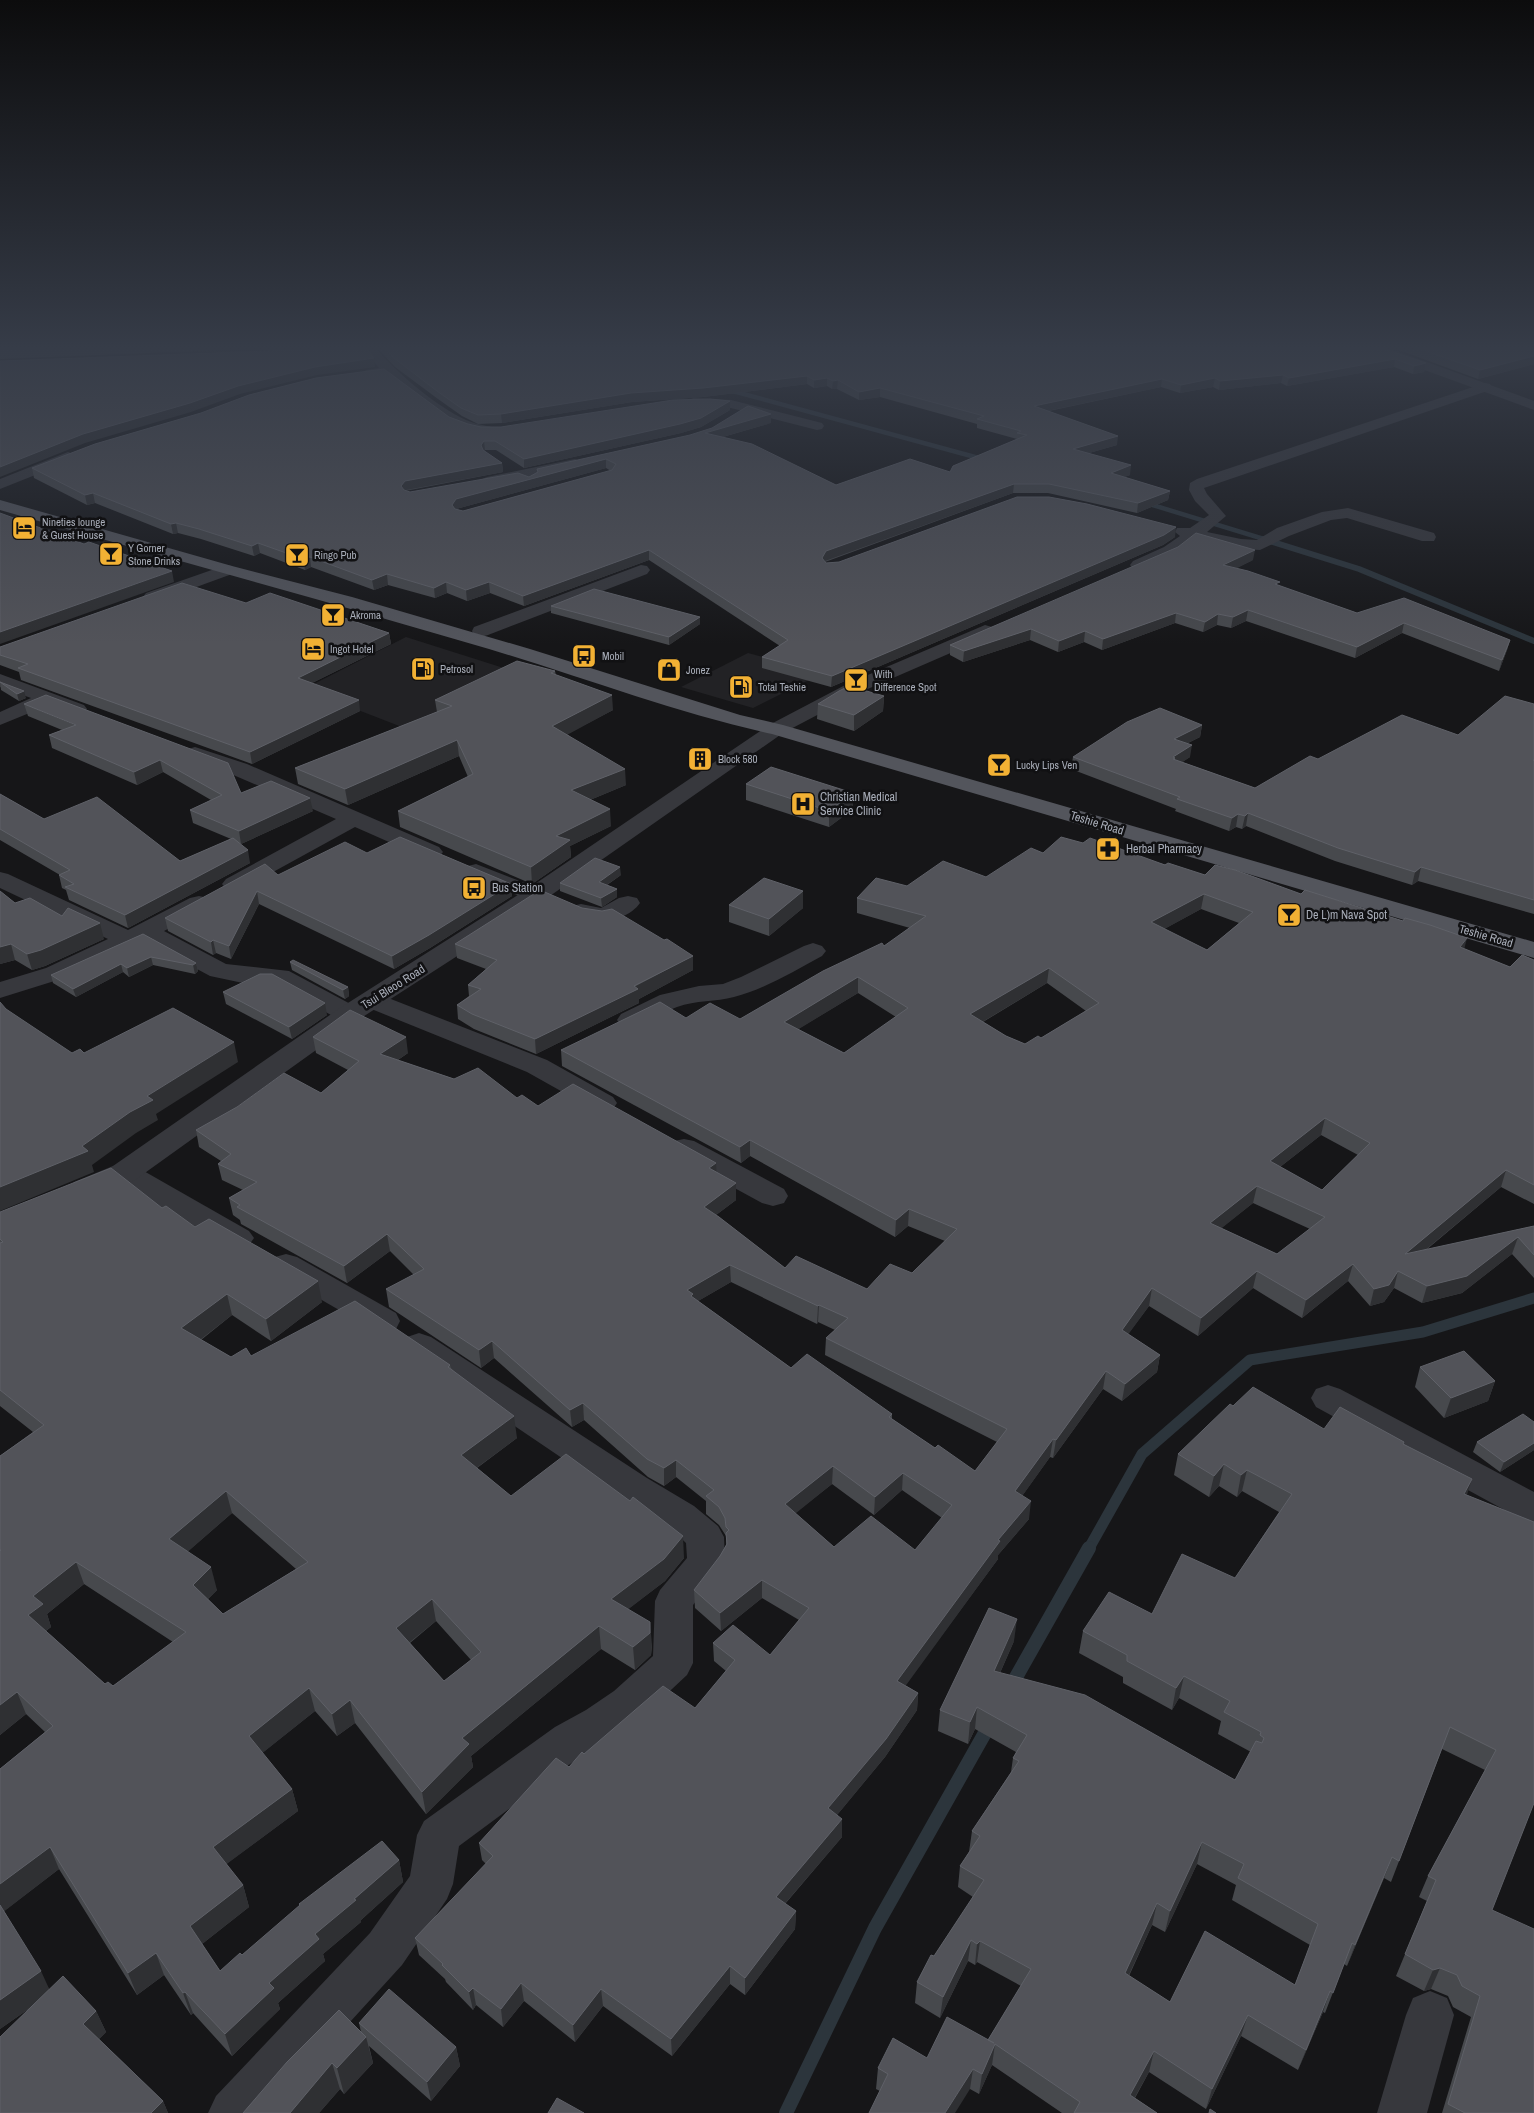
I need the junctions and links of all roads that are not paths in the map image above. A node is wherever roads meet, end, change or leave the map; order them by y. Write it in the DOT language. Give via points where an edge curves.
graph roads {
  1 [pos="1307,448"];
  2 [pos="82,451"];
  3 [pos="589,460"];
  4 [pos="506,466"];
  5 [pos="522,476"];
  6 [pos="0,484"];
  7 [pos="476,484"];
  8 [pos="543,488"];
  9 [pos="0,495"];
  10 [pos="0,505"];
  11 [pos="1206,526"];
  12 [pos="1167,528"];
  13 [pos="1428,537"];
  14 [pos="226,570"];
  15 [pos="641,570"];
  16 [pos="1126,570"];
  17 [pos="135,602"];
  18 [pos="1004,623"];
  19 [pos="481,631"];
  20 [pos="0,680"];
  21 [pos="49,698"];
  22 [pos="96,716"];
  23 [pos="0,720"];
  24 [pos="781,726"];
  25 [pos="176,746"];
  26 [pos="354,819"];
  27 [pos="0,879"];
  28 [pos="536,894"];
  29 [pos="628,903"];
  30 [pos="136,935"];
  31 [pos="1534,938"];
  32 [pos="1534,950"];
  33 [pos="814,951"];
  34 [pos="0,990"];
  35 [pos="374,1000"];
  36 [pos="350,1014"];
  37 [pos="607,1032"];
  38 [pos="563,1053"];
  39 [pos="537,1066"];
  40 [pos="624,1114"];
  41 [pos="659,1134"];
  42 [pos="124,1173"];
  43 [pos="773,1196"];
  44 [pos="62,1199"];
  45 [pos="1328,1398"];
  46 [pos="1534,1509"];
  47 [pos="1430,2015"];
  48 [pos="233,2113"];
  49 [pos="1402,2113"];
  1 -- 11 [label="street" via="1196,486 1199,496 1213,507"];
  2 -- 6 [label="street"];
  3 -- 5 [label="street"];
  4 -- 5 [label="street"];
  5 -- 7 [label="street"];
  5 -- 8 [label="street"];
  9 -- 19 [label="main road"];
  10 -- 14 [label="main road"];
  11 -- 12 [label="street"];
  11 -- 13 [label="street" via="1241,544 1260,545 1283,532 1328,515 1348,513"];
  11 -- 16 [label="street" via="1170,551"];
  14 -- 17 [label="street"];
  14 -- 24 [label="main road" via="393,615 735,720"];
  15 -- 19 [label="street"];
  18 -- 24 [label="street, Tsui Bleoo Road" via="856,687"];
  19 -- 24 [label="main road"];
  20 -- 21 [label="street"];
  21 -- 22 [label="street"];
  21 -- 23 [label="street"];
  24 -- 28 [label="street, Tsui Bleoo Road"];
  24 -- 31 [label="main road, Teshie Road"];
  24 -- 32 [label="main road, Teshie Road"];
  25 -- 26 [label="street"];
  26 -- 28 [label="street"];
  26 -- 30 [label="street"];
  27 -- 30 [label="street"];
  28 -- 29 [label="street" via="600,917 606,917"];
  28 -- 35 [label="street, Tsui Bleoo Road"];
  30 -- 34 [label="street" via="55,973"];
  30 -- 36 [label="street" via="220,971 280,976"];
  33 -- 37 [label="street" via="750,983 727,991 669,1001"];
  35 -- 36 [label="street, Tsui Bleoo Road"];
  35 -- 39 [label="street"];
  36 -- 42 [label="street, Tsui Bleoo Road"];
  38 -- 39 [label="street"];
  39 -- 40 [label="street"];
  41 -- 43 [label="street"];
  42 -- 44 [label="street, Tsui Bleoo Road"];
  42 -- 48 [label="street" via="381,1319 681,1516 705,1537 706,1562 674,1600 673,1663 628,1704 570,1740 439,1836 431,1884 386,1950"];
  45 -- 46 [label="street"];
  47 -- 49 [label="street"];
}
